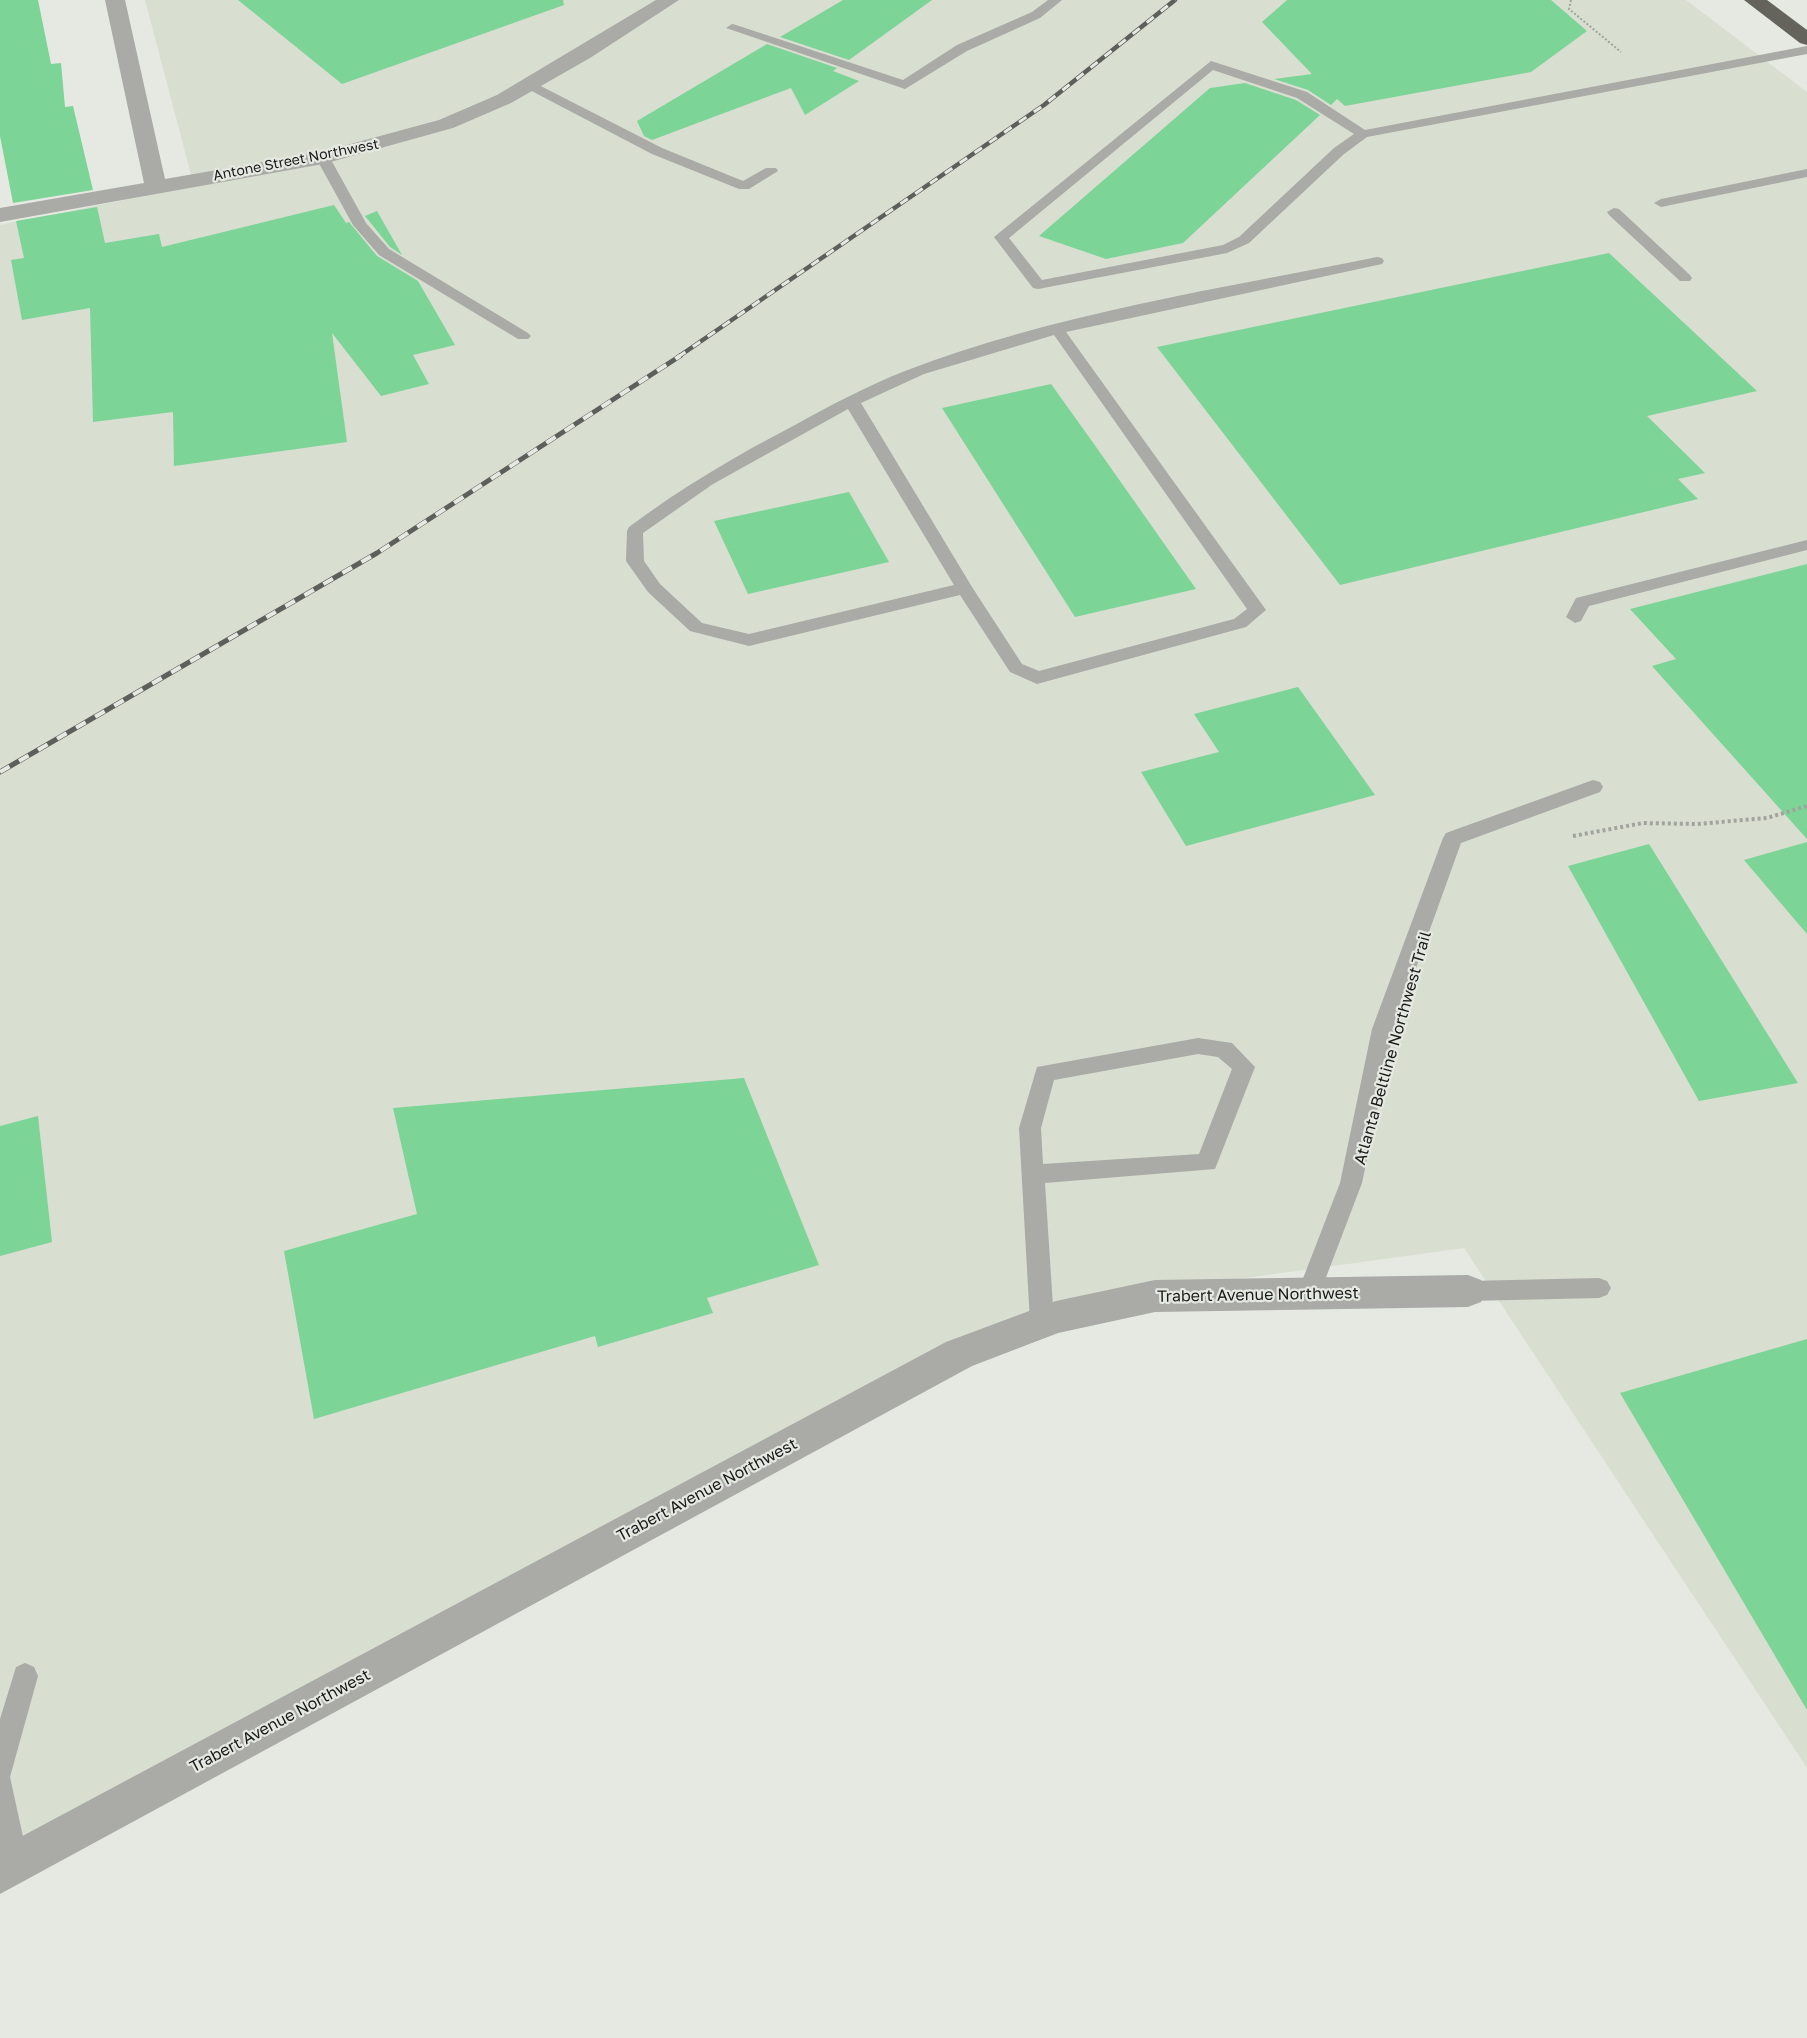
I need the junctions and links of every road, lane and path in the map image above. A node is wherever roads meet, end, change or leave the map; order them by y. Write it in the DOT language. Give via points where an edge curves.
graph roads {
  1 [pos="115,0"];
  2 [pos="669,0"];
  3 [pos="1056,0"];
  4 [pos="1571,0"];
  5 [pos="1754,0"];
  6 [pos="742,20"];
  7 [pos="1807,39"];
  8 [pos="1807,50"];
  9 [pos="1628,59"];
  10 [pos="529,84"];
  11 [pos="1363,134"];
  12 [pos="323,158"];
  13 [pos="771,171"];
  14 [pos="1807,173"];
  15 [pos="156,187"];
  16 [pos="1661,203"];
  17 [pos="1614,212"];
  18 [pos="0,215"];
  19 [pos="1377,261"];
  20 [pos="1685,278"];
  21 [pos="1057,329"];
  22 [pos="523,336"];
  23 [pos="852,402"];
  24 [pos="1807,545"];
  25 [pos="964,588"];
  26 [pos="1575,617"];
  27 [pos="1593,787"];
  28 [pos="1807,806"];
  29 [pos="1568,837"];
  30 [pos="1034,1174"];
  31 [pos="1599,1288"];
  32 [pos="1468,1291"];
  33 [pos="1309,1294"];
  34 [pos="1042,1322"];
  35 [pos="25,1676"];
  36 [pos="0,1769"];
  37 [pos="0,1786"];
  38 [pos="7,1868"];
  1 -- 15 [label="street"];
  2 -- 10 [label="street, Antone Street Northwest"];
  3 -- 6 [label="lane" via="1036,15 962,48 905,85 732,28"];
  4 -- 9 [label="path" via="1569,9"];
  5 -- 7 [label="highway"];
  8 -- 11 [label="lane"];
  10 -- 12 [label="street, Antone Street Northwest" via="446,124"];
  10 -- 13 [label="lane" via="657,152 744,186"];
  11 -- 11 [label="lane" via="1339,151 1244,240 1227,249 1038,285 1001,237 1212,65 1302,95"];
  12 -- 15 [label="street, Antone Street Northwest"];
  12 -- 22 [label="lane" via="360,225 384,252"];
  14 -- 16 [label="lane"];
  15 -- 18 [label="street, Antone Street Northwest"];
  17 -- 20 [label="lane"];
  19 -- 21 [label="lane"];
  21 -- 23 [label="lane" via="917,371"];
  21 -- 25 [label="lane" via="1257,610 1240,623 1037,678 1017,668"];
  23 -- 25 [label="lane"];
  23 -- 25 [label="lane" via="740,460 666,506 635,531 635,561 654,588 696,627 749,639"];
  24 -- 26 [label="lane" via="1582,602"];
  27 -- 33 [label="lane" via="1453,838 1383,1029 1351,1183"];
  28 -- 29 [label="path" via="1767,818 1697,824 1643,822"];
  30 -- 30 [label="lane" via="1030,1128 1045,1073 1198,1046 1224,1048 1244,1067 1207,1163"];
  30 -- 34 [label="lane"];
  31 -- 32 [label="lane"];
  32 -- 33 [label="street, Trabert Avenue Northwest"];
  33 -- 34 [label="street, Trabert Avenue Northwest" via="1155,1296"];
  34 -- 38 [label="street, Trabert Avenue Northwest" via="959,1354"];
  35 -- 36 [label="lane"];
  37 -- 38 [label="lane"];
}
